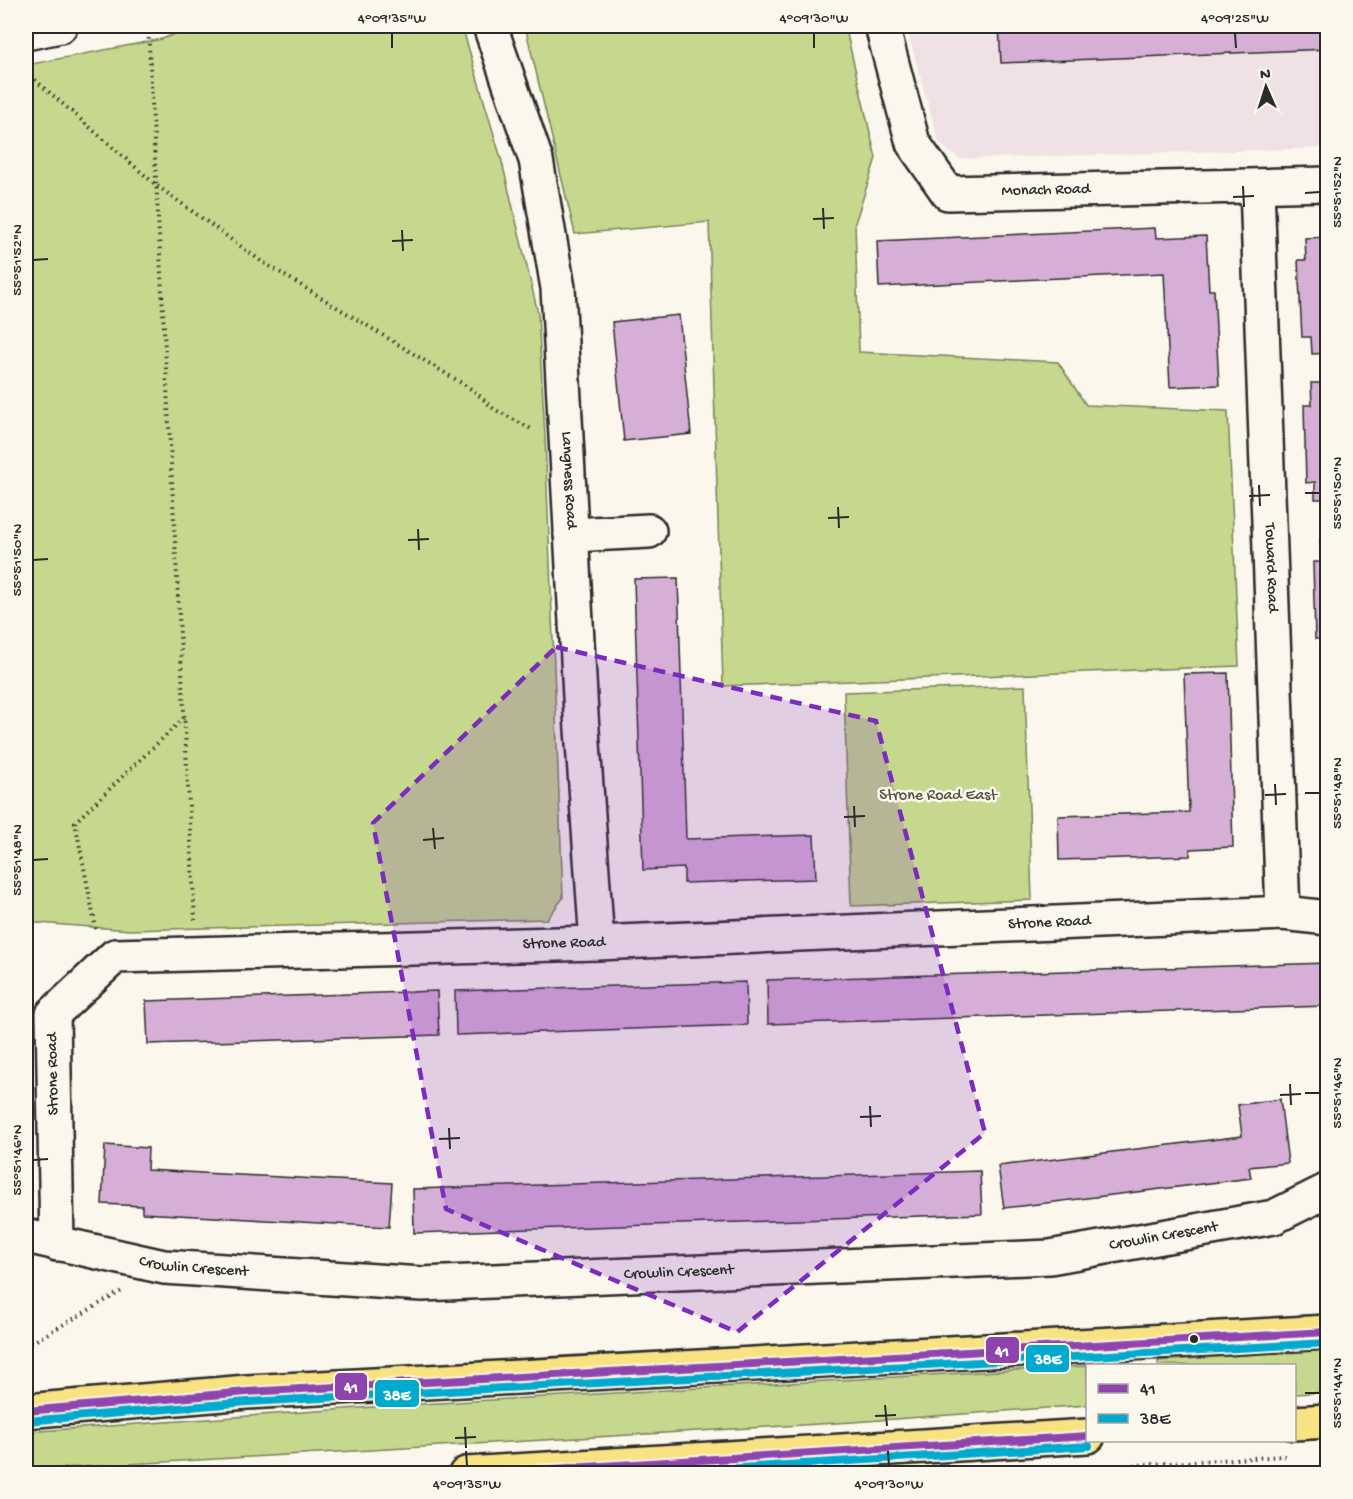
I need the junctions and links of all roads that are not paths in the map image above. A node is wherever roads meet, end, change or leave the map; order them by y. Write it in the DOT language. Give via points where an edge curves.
graph roads {
  1 [pos="60,26"];
  2 [pos="490,26"];
  3 [pos="882,26"];
  4 [pos="26,33"];
  5 [pos="1328,184"];
  6 [pos="1257,187"];
  7 [pos="649,531"];
  8 [pos="571,536"];
  9 [pos="1283,913"];
  10 [pos="1328,918"];
  11 [pos="597,944"];
  12 [pos="1328,1190"];
  13 [pos="26,1236"];
  14 [pos="57,1244"];
  15 [pos="1328,1332"];
  16 [pos="26,1411"];
  17 [pos="1328,1421"];
  18 [pos="1296,1423"];
  19 [pos="1086,1436"];
  20 [pos="466,1473"];
  1 -- 4 [label="street"];
  2 -- 8 [label="street, Langness Road" via="536,160 558,288"];
  3 -- 6 [label="street, Monach Road" via="913,143 948,193"];
  5 -- 6 [label="street, Monach Road"];
  6 -- 9 [label="street, Toward Road"];
  7 -- 8 [label="street"];
  8 -- 11 [label="street, Langness Road"];
  9 -- 10 [label="street, Strone Road"];
  9 -- 11 [label="street, Strone Road"];
  11 -- 14 [label="street, Strone Road" via="115,956 53,1014"];
  12 -- 14 [label="street, Crowlin Crescent" via="1274,1217 1050,1257 422,1284 164,1267"];
  13 -- 14 [label="street, Crowlin Crescent"];
  15 -- 16 [label="main road" via="259,1392"];
  17 -- 18 [label="main road"];
  19 -- 20 [label="main road"];
}
